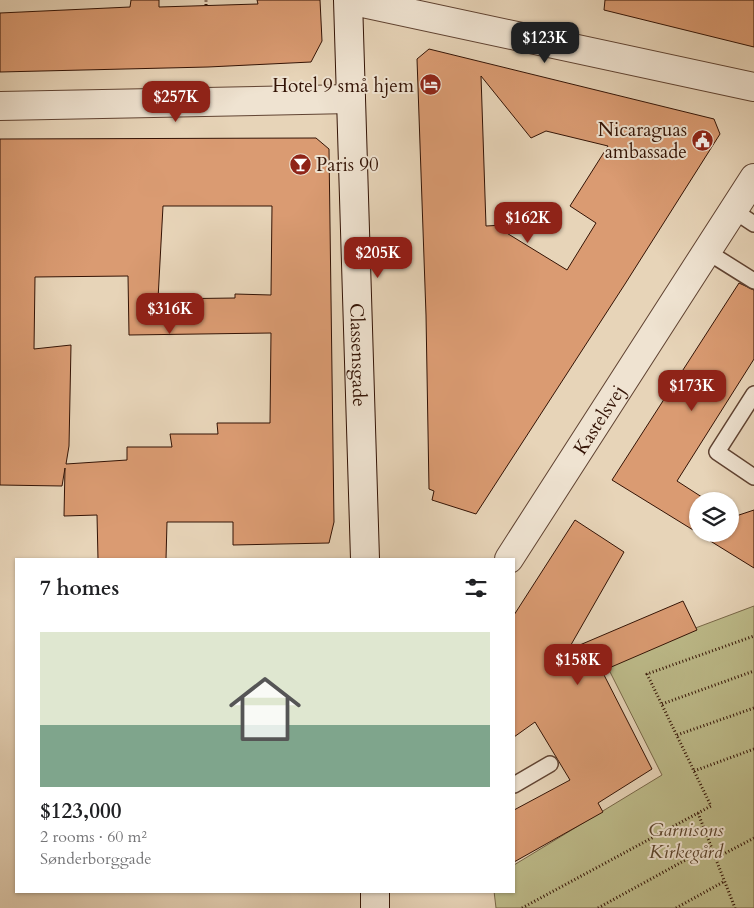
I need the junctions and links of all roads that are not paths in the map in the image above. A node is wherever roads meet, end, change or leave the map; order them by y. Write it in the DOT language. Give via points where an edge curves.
graph roads {
  1 [pos="348,0"];
  2 [pos="754,88"];
  3 [pos="351,99"];
  4 [pos="0,106"];
  5 [pos="754,178"];
  6 [pos="744,217"];
  7 [pos="706,252"];
  8 [pos="754,281"];
  9 [pos="754,394"];
  10 [pos="754,477"];
  11 [pos="365,558"];
  12 [pos="510,558"];
  13 [pos="550,764"];
  14 [pos="515,784"];
  15 [pos="375,893"];
  16 [pos="375,908"];
  1 -- 2 [label="street"];
  1 -- 3 [label="street, Classensgade"];
  3 -- 4 [label="street"];
  3 -- 11 [label="street, Classensgade"];
  5 -- 6 [label="street, Kastelsvej"];
  6 -- 7 [label="street, Kastelsvej"];
  7 -- 8 [label="lane"];
  7 -- 12 [label="street, Kastelsvej"];
  9 -- 10 [label="lane" via="717,452"];
  13 -- 14 [label="lane"];
  15 -- 16 [label="street"];
}
